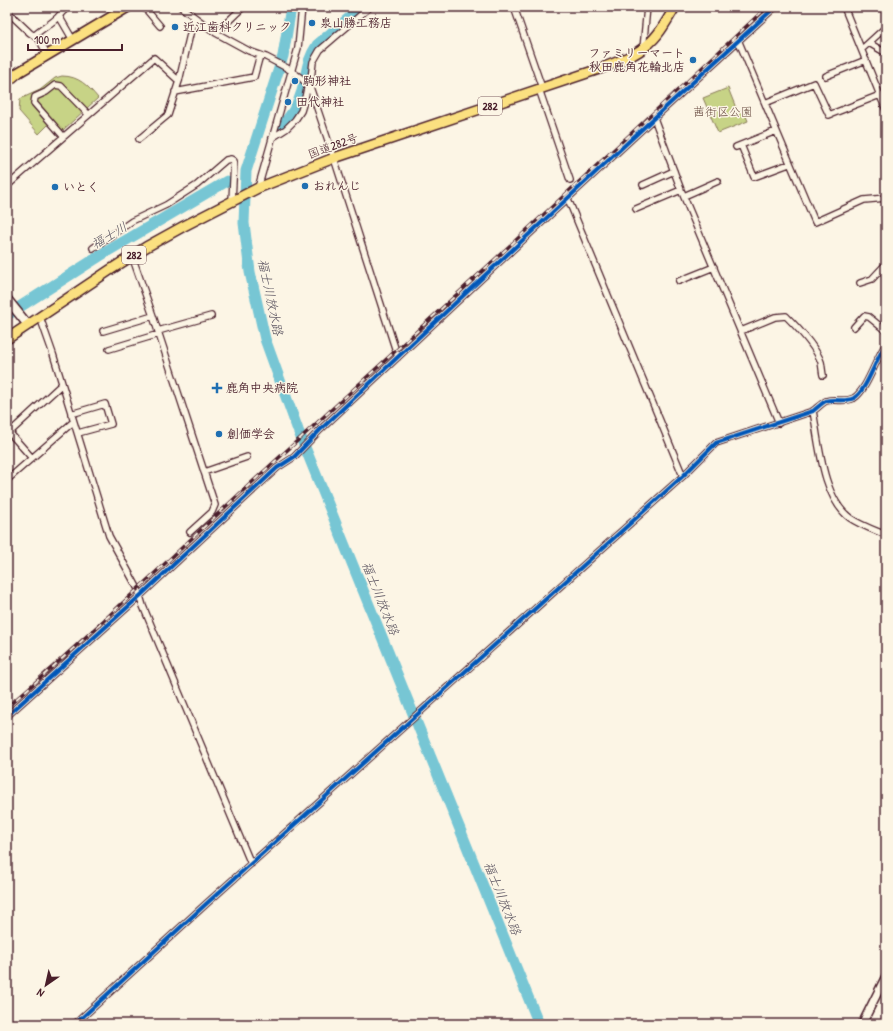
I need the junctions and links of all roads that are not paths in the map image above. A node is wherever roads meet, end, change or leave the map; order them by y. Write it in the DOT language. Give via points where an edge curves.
graph roads {
  1 [pos="128,7"];
  2 [pos="144,7"];
  3 [pos="181,7"];
  4 [pos="302,7"];
  5 [pos="370,7"];
  6 [pos="514,7"];
  7 [pos="647,7"];
  8 [pos="675,7"];
  9 [pos="776,7"];
  10 [pos="844,7"];
  11 [pos="67,8"];
  12 [pos="239,8"];
  13 [pos="115,11"];
  14 [pos="11,15"];
  15 [pos="59,16"];
  16 [pos="194,17"];
  17 [pos="160,26"];
  18 [pos="886,27"];
  19 [pos="216,33"];
  20 [pos="34,36"];
  21 [pos="73,40"];
  22 [pos="739,42"];
  23 [pos="869,43"];
  24 [pos="643,49"];
  25 [pos="862,49"];
  26 [pos="886,53"];
  27 [pos="48,54"];
  28 [pos="263,56"];
  29 [pos="866,60"];
  30 [pos="289,69"];
  31 [pos="826,76"];
  32 [pos="179,81"];
  33 [pos="305,81"];
  34 [pos="7,82"];
  35 [pos="541,89"];
  36 [pos="175,92"];
  37 [pos="880,95"];
  38 [pos="765,103"];
  39 [pos="886,110"];
  40 [pos="88,114"];
  41 [pos="654,118"];
  42 [pos="776,131"];
  43 [pos="63,136"];
  44 [pos="272,138"];
  45 [pos="139,139"];
  46 [pos="334,158"];
  47 [pos="789,164"];
  48 [pos="674,171"];
  49 [pos="570,180"];
  50 [pos="718,181"];
  51 [pos="643,185"];
  52 [pos="7,186"];
  53 [pos="258,188"];
  54 [pos="682,193"];
  55 [pos="886,198"];
  56 [pos="568,199"];
  57 [pos="232,201"];
  58 [pos="636,209"];
  59 [pos="92,248"];
  60 [pos="132,256"];
  61 [pos="886,264"];
  62 [pos="714,267"];
  63 [pos="679,281"];
  64 [pos="860,283"];
  65 [pos="10,302"];
  66 [pos="153,316"];
  67 [pos="211,316"];
  68 [pos="40,317"];
  69 [pos="28,325"];
  70 [pos="854,327"];
  71 [pos="103,331"];
  72 [pos="741,331"];
  73 [pos="886,331"];
  74 [pos="158,332"];
  75 [pos="7,339"];
  76 [pos="886,344"];
  77 [pos="109,349"];
  78 [pos="398,357"];
  79 [pos="823,375"];
  80 [pos="62,384"];
  81 [pos="813,411"];
  82 [pos="71,414"];
  83 [pos="73,422"];
  84 [pos="779,423"];
  85 [pos="8,432"];
  86 [pos="78,433"];
  87 [pos="247,457"];
  88 [pos="32,458"];
  89 [pos="204,472"];
  90 [pos="683,476"];
  91 [pos="7,480"];
  92 [pos="190,532"];
  93 [pos="886,535"];
  94 [pos="141,595"];
  95 [pos="7,716"];
  96 [pos="251,864"];
  97 [pos="886,976"];
  98 [pos="75,1024"];
  99 [pos="862,1024"];
  1 -- 13 [label="main road"];
  2 -- 17 [label="street"];
  3 -- 16 [label="street"];
  4 -- 30 [label="street" via="298,48"];
  5 -- 33 [label="street" via="320,50 313,62 311,79"];
  6 -- 35 [label="street"];
  7 -- 24 [label="street"];
  8 -- 24 [label="main road, 国道282号 / 282" via="655,38"];
  9 -- 22 [label="street"];
  10 -- 25 [label="street"];
  11 -- 15 [label="street"];
  12 -- 19 [label="street"];
  13 -- 21 [label="main road"];
  14 -- 20 [label="street"];
  15 -- 20 [label="street"];
  15 -- 21 [label="street"];
  16 -- 19 [label="street"];
  16 -- 32 [label="street"];
  18 -- 23 [label="street"];
  19 -- 28 [label="street"];
  20 -- 27 [label="street" via="39,39"];
  21 -- 27 [label="main road"];
  22 -- 38 [label="street"];
  22 -- 41 [label="street"];
  23 -- 25 [label="street"];
  23 -- 26 [label="street"];
  24 -- 35 [label="main road, 国道282号 / 282" via="602,68"];
  25 -- 29 [label="street"];
  27 -- 34 [label="main road"];
  28 -- 30 [label="street"];
  28 -- 36 [label="street" via="254,77"];
  29 -- 31 [label="street"];
  29 -- 37 [label="street"];
  30 -- 33 [label="street"];
  30 -- 44 [label="street"];
  32 -- 36 [label="street"];
  32 -- 40 [label="street" via="154,58"];
  33 -- 44 [label="street" via="306,98 301,111 286,129"];
  33 -- 46 [label="street" via="310,87"];
  35 -- 46 [label="main road, 国道282号 / 282"];
  35 -- 49 [label="street"];
  36 -- 45 [label="street" via="168,115"];
  37 -- 38 [label="street" via="829,115 814,83"];
  37 -- 39 [label="street"];
  38 -- 42 [label="street"];
  40 -- 43 [label="street"];
  40 -- 43 [label="street" via="61,86 54,85 35,97 34,103"];
  41 -- 48 [label="street"];
  41 -- 56 [label="street"];
  42 -- 47 [label="street"];
  42 -- 47 [label="street" via="739,146 754,178"];
  43 -- 52 [label="street"];
  44 -- 53 [label="street"];
  46 -- 53 [label="main road, 国道282号 / 282"];
  46 -- 78 [label="street"];
  47 -- 55 [label="street" via="815,222 864,200"];
  48 -- 51 [label="street"];
  48 -- 54 [label="street"];
  50 -- 54 [label="street"];
  53 -- 57 [label="main road, 国道282号 / 282"];
  54 -- 58 [label="street"];
  54 -- 62 [label="street"];
  56 -- 78 [label="street"];
  56 -- 90 [label="street"];
  57 -- 59 [label="street" via="234,161 231,159 226,160 197,185 166,205 132,221"];
  57 -- 60 [label="main road, 国道282号 / 282"];
  60 -- 66 [label="street"];
  60 -- 68 [label="main road, 国道282号 / 282"];
  61 -- 64 [label="street" via="872,279"];
  62 -- 63 [label="street"];
  62 -- 72 [label="street"];
  65 -- 69 [label="main road"];
  66 -- 71 [label="street"];
  66 -- 74 [label="street"];
  67 -- 74 [label="street"];
  68 -- 69 [label="main road, 国道282号 / 282"];
  68 -- 80 [label="street"];
  69 -- 75 [label="main road, 国道282号 / 282"];
  70 -- 73 [label="street" via="864,316"];
  72 -- 79 [label="street" via="775,317 786,316 816,352"];
  72 -- 84 [label="street"];
  74 -- 77 [label="street"];
  74 -- 89 [label="street"];
  76 -- 81 [label="street" via="863,389 856,397 847,401 825,401"];
  78 -- 94 [label="street" via="294,458 277,468"];
  80 -- 82 [label="street"];
  80 -- 85 [label="street"];
  81 -- 84 [label="street"];
  81 -- 93 [label="street" via="825,472 836,501 850,518"];
  82 -- 83 [label="street"];
  82 -- 86 [label="street" via="106,404 111,424"];
  83 -- 86 [label="street"];
  83 -- 88 [label="street"];
  84 -- 90 [label="street" via="716,443"];
  85 -- 88 [label="street"];
  86 -- 94 [label="street" via="110,536"];
  87 -- 89 [label="street"];
  88 -- 91 [label="street"];
  89 -- 92 [label="street" via="215,505 212,512"];
  90 -- 96 [label="street"];
  94 -- 95 [label="street"];
  94 -- 96 [label="street" via="146,613"];
  96 -- 98 [label="street"];
  97 -- 99 [label="street"];
}
